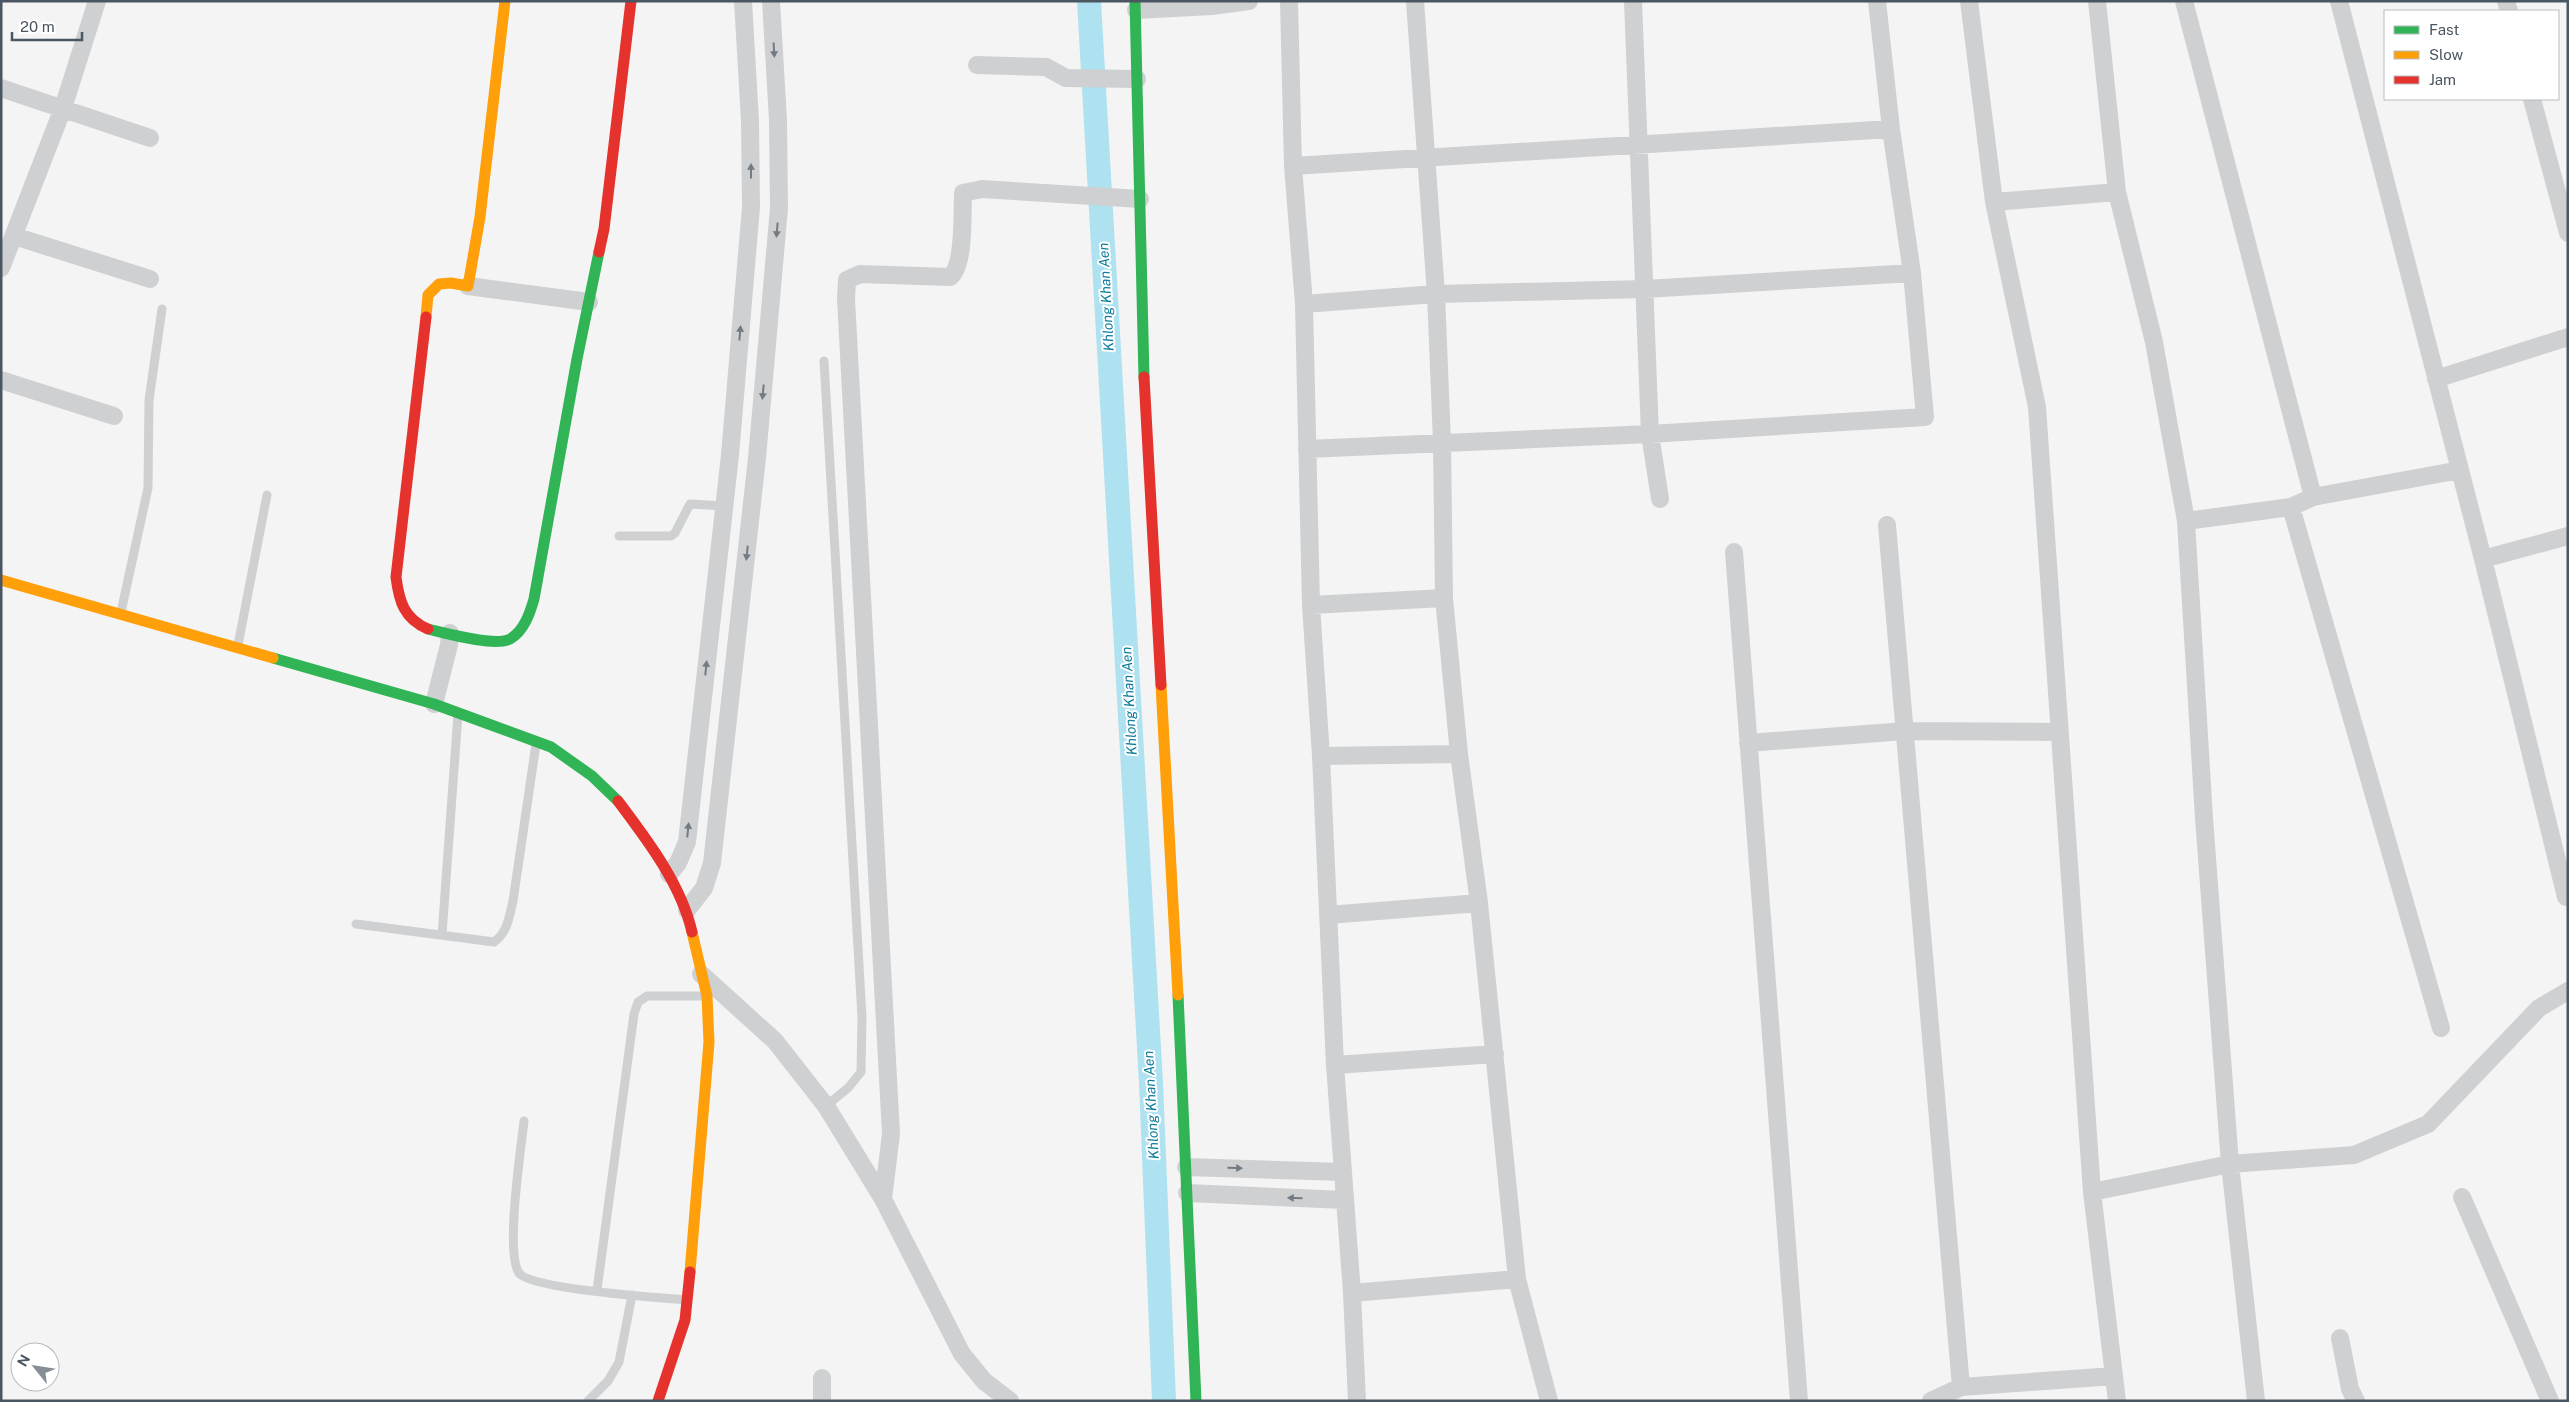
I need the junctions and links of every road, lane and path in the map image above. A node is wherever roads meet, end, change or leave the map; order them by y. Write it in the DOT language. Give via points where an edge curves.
graph roads {
  1 [pos="97,1"];
  2 [pos="505,1"];
  3 [pos="631,1"];
  4 [pos="743,1"];
  5 [pos="771,1"];
  6 [pos="1249,1"];
  7 [pos="1289,1"];
  8 [pos="1415,1"];
  9 [pos="1633,1"];
  10 [pos="1877,1"];
  11 [pos="1969,1"];
  12 [pos="2097,1"];
  13 [pos="2184,1"];
  14 [pos="2339,1"];
  15 [pos="1136,6"];
  16 [pos="977,65"];
  17 [pos="1129,80"];
  18 [pos="1,88"];
  19 [pos="2532,100"];
  20 [pos="63,108"];
  21 [pos="1891,129"];
  22 [pos="150,138"];
  23 [pos="1638,144"];
  24 [pos="1427,158"];
  25 [pos="1293,166"];
  26 [pos="2117,192"];
  27 [pos="1140,199"];
  28 [pos="1994,202"];
  29 [pos="751,207"];
  30 [pos="779,208"];
  31 [pos="2568,232"];
  32 [pos="14,236"];
  33 [pos="1,268"];
  34 [pos="1912,274"];
  35 [pos="150,279"];
  36 [pos="468,286"];
  37 [pos="1645,289"];
  38 [pos="1436,294"];
  39 [pos="589,302"];
  40 [pos="1304,304"];
  41 [pos="162,309"];
  42 [pos="2568,337"];
  43 [pos="824,361"];
  44 [pos="2436,379"];
  45 [pos="1,380"];
  46 [pos="114,416"];
  47 [pos="1650,434"];
  48 [pos="1442,442"];
  49 [pos="1307,448"];
  50 [pos="730,455"];
  51 [pos="757,458"];
  52 [pos="2460,470"];
  53 [pos="266,495"];
  54 [pos="2313,497"];
  55 [pos="1660,499"];
  56 [pos="724,506"];
  57 [pos="2291,507"];
  58 [pos="2186,521"];
  59 [pos="1887,525"];
  60 [pos="619,536"];
  61 [pos="2568,536"];
  62 [pos="1734,552"];
  63 [pos="2483,559"];
  64 [pos="1,580"];
  65 [pos="1444,598"];
  66 [pos="1311,605"];
  67 [pos="120,615"];
  68 [pos="450,633"];
  69 [pos="237,648"];
  70 [pos="434,704"];
  71 [pos="458,712"];
  72 [pos="1905,731"];
  73 [pos="2059,732"];
  74 [pos="536,741"];
  75 [pos="1748,743"];
  76 [pos="1459,754"];
  77 [pos="1321,756"];
  78 [pos="669,874"];
  79 [pos="2566,897"];
  80 [pos="1479,903"];
  81 [pos="687,910"];
  82 [pos="1328,915"];
  83 [pos="356,924"];
  84 [pos="442,935"];
  85 [pos="701,973"];
  86 [pos="2568,991"];
  87 [pos="707,996"];
  88 [pos="2441,1028"];
  89 [pos="1495,1054"];
  90 [pos="1335,1065"];
  91 [pos="826,1106"];
  92 [pos="524,1121"];
  93 [pos="2230,1164"];
  94 [pos="1186,1167"];
  95 [pos="1343,1172"];
  96 [pos="2092,1192"];
  97 [pos="1187,1193"];
  98 [pos="2462,1197"];
  99 [pos="883,1199"];
  100 [pos="1344,1200"];
  101 [pos="1517,1279"];
  102 [pos="597,1290"];
  103 [pos="1352,1292"];
  104 [pos="632,1295"];
  105 [pos="688,1300"];
  106 [pos="2340,1338"];
  107 [pos="2114,1376"];
  108 [pos="822,1378"];
  109 [pos="1961,1387"];
  110 [pos="660,1400"];
  111 [pos="588,1401"];
  112 [pos="822,1401"];
  113 [pos="1010,1401"];
  114 [pos="1196,1401"];
  115 [pos="1357,1401"];
  116 [pos="1549,1401"];
  117 [pos="1799,1401"];
  118 [pos="1931,1401"];
  119 [pos="2117,1401"];
  120 [pos="2256,1401"];
  121 [pos="2356,1401"];
  122 [pos="2550,1401"];
  1 -- 20 [label="street"];
  2 -- 36 [label="street" via="480,217"];
  3 -- 39 [label="street" via="604,229"];
  29 -- 4 [label="street, one-way"];
  5 -- 30 [label="street, one-way"];
  6 -- 15 [label="street" via="1212,6"];
  7 -- 25 [label="street"];
  8 -- 24 [label="street"];
  9 -- 23 [label="street"];
  10 -- 21 [label="street"];
  11 -- 28 [label="street"];
  12 -- 26 [label="street"];
  13 -- 54 [label="street"];
  14 -- 44 [label="street"];
  15 -- 17 [label="street"];
  16 -- 17 [label="street" via="1046,67 1066,78"];
  17 -- 27 [label="street"];
  18 -- 20 [label="street"];
  19 -- 31 [label="street"];
  20 -- 22 [label="street"];
  20 -- 32 [label="street"];
  21 -- 23 [label="street"];
  21 -- 34 [label="street"];
  23 -- 24 [label="street"];
  23 -- 37 [label="street"];
  24 -- 25 [label="street"];
  24 -- 38 [label="street"];
  25 -- 40 [label="street"];
  26 -- 28 [label="street"];
  26 -- 58 [label="street" via="2154,342"];
  27 -- 94 [label="street" via="1145,405"];
  27 -- 99 [label="street" via="982,189 963,193 960,260 950,277 860,274 847,280 892,1134"];
  28 -- 73 [label="street" via="2036,407"];
  29 -- 30 [label="street"];
  50 -- 29 [label="street, one-way"];
  30 -- 51 [label="street, one-way"];
  32 -- 33 [label="street"];
  32 -- 35 [label="street"];
  34 -- 37 [label="street"];
  34 -- 47 [label="street" via="1925,417"];
  36 -- 39 [label="street"];
  36 -- 68 [label="street" via="439,284 428,295 396,577 399,601 411,619 429,630"];
  37 -- 38 [label="street"];
  37 -- 47 [label="street"];
  38 -- 40 [label="street"];
  38 -- 48 [label="street"];
  39 -- 68 [label="street" via="532,608 518,631 504,641 480,640"];
  40 -- 49 [label="street"];
  41 -- 67 [label="lane" via="149,400 148,488"];
  42 -- 44 [label="street"];
  43 -- 91 [label="lane" via="862,1017 861,1072"];
  44 -- 52 [label="street"];
  45 -- 46 [label="street"];
  47 -- 48 [label="street"];
  47 -- 55 [label="street"];
  48 -- 49 [label="street"];
  48 -- 65 [label="street"];
  49 -- 66 [label="street"];
  50 -- 51 [label="street"];
  50 -- 56 [label="street"];
  51 -- 81 [label="street, one-way" via="712,863 704,888"];
  52 -- 54 [label="street"];
  52 -- 63 [label="street"];
  53 -- 69 [label="lane"];
  54 -- 57 [label="street"];
  56 -- 60 [label="lane" via="690,504 671,536"];
  78 -- 56 [label="street, one-way" via="678,864 687,842"];
  57 -- 58 [label="street"];
  57 -- 88 [label="street"];
  58 -- 93 [label="street"];
  59 -- 72 [label="street"];
  61 -- 63 [label="street"];
  62 -- 75 [label="street"];
  63 -- 79 [label="street"];
  64 -- 67 [label="street"];
  65 -- 66 [label="street"];
  65 -- 76 [label="street"];
  66 -- 77 [label="street"];
  67 -- 69 [label="street"];
  68 -- 70 [label="street"];
  69 -- 70 [label="street"];
  70 -- 71 [label="street"];
  71 -- 74 [label="street"];
  71 -- 84 [label="lane"];
  72 -- 73 [label="street"];
  72 -- 75 [label="street"];
  72 -- 109 [label="street"];
  73 -- 96 [label="street"];
  74 -- 78 [label="street" via="551,747 592,776 618,802"];
  74 -- 84 [label="lane" via="508,926 494,942"];
  75 -- 117 [label="street"];
  76 -- 77 [label="street"];
  76 -- 80 [label="street"];
  77 -- 82 [label="street"];
  78 -- 81 [label="street"];
  80 -- 82 [label="street"];
  80 -- 89 [label="street"];
  81 -- 85 [label="street"];
  82 -- 90 [label="street"];
  83 -- 84 [label="lane"];
  85 -- 87 [label="street"];
  85 -- 91 [label="street" via="775,1041"];
  86 -- 93 [label="street" via="2539,1008 2428,1124 2354,1155"];
  87 -- 102 [label="lane" via="647,996 638,1002"];
  87 -- 105 [label="street" via="709,1042"];
  89 -- 90 [label="street"];
  89 -- 101 [label="street"];
  90 -- 95 [label="street"];
  91 -- 99 [label="street"];
  92 -- 102 [label="lane" via="515,1192 514,1233 518,1271 534,1282"];
  93 -- 96 [label="street"];
  93 -- 120 [label="street"];
  94 -- 95 [label="street, one-way"];
  94 -- 97 [label="street"];
  95 -- 100 [label="street"];
  96 -- 107 [label="street"];
  100 -- 97 [label="street, one-way"];
  97 -- 114 [label="street"];
  98 -- 122 [label="street"];
  99 -- 113 [label="street" via="962,1354 984,1381"];
  100 -- 103 [label="street"];
  101 -- 103 [label="street"];
  101 -- 116 [label="street"];
  102 -- 104 [label="lane"];
  103 -- 115 [label="street"];
  104 -- 105 [label="lane"];
  104 -- 111 [label="lane" via="619,1362 608,1381"];
  105 -- 110 [label="street"];
  106 -- 121 [label="street" via="2350,1389"];
  107 -- 109 [label="street"];
  107 -- 119 [label="street"];
  108 -- 112 [label="street"];
  109 -- 118 [label="street"];
}
